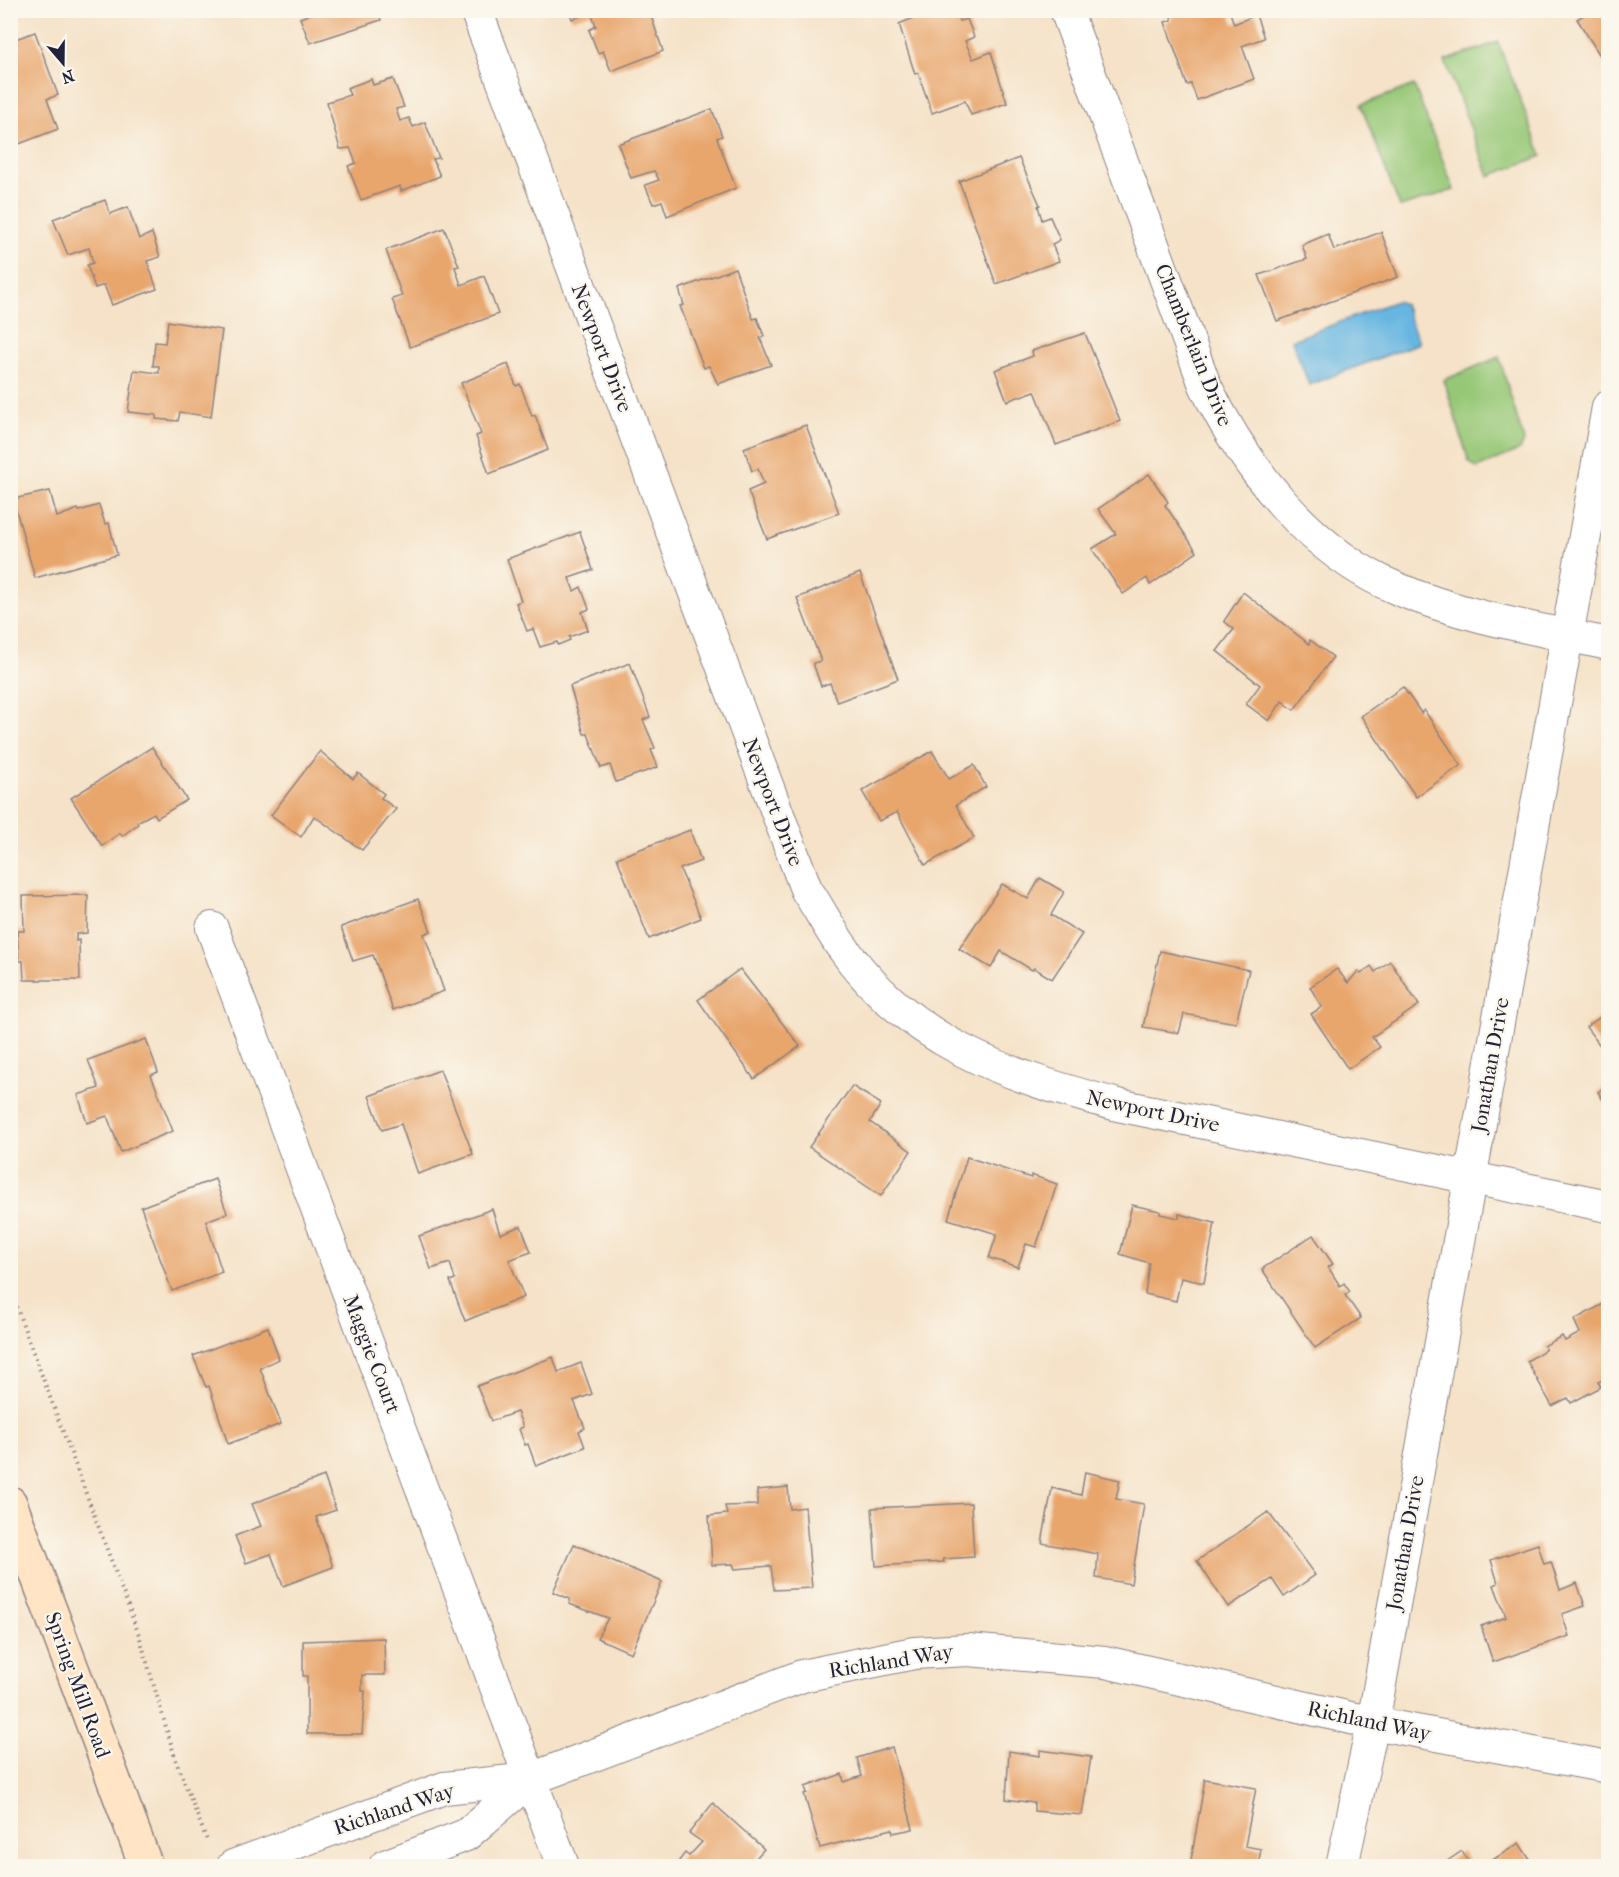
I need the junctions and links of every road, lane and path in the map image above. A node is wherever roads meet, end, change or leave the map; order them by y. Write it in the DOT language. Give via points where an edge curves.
graph roads {
  1 [pos="476,10"];
  2 [pos="1066,10"];
  3 [pos="1608,407"];
  4 [pos="1566,635"];
  5 [pos="1608,644"];
  6 [pos="212,928"];
  7 [pos="1470,1177"];
  8 [pos="1608,1206"];
  9 [pos="10,1290"];
  10 [pos="10,1503"];
  11 [pos="1373,1723"];
  12 [pos="1608,1767"];
  13 [pos="531,1779"];
  14 [pos="209,1845"];
  15 [pos="146,1866"];
  16 [pos="233,1866"];
  17 [pos="386,1866"];
  18 [pos="563,1866"];
  19 [pos="1341,1866"];
  1 -- 7 [label="street, Newport Drive" via="806,889 841,945 877,988 944,1042 999,1069 1056,1089"];
  2 -- 4 [label="street, Chamberlain Drive" via="1205,385 1224,424 1271,492 1330,547 1395,588 1473,614"];
  3 -- 4 [label="street, Jonathan Drive"];
  4 -- 5 [label="street, Chamberlain Drive"];
  4 -- 7 [label="street, Jonathan Drive"];
  6 -- 13 [label="street, Maggie Court"];
  7 -- 8 [label="street, Newport Drive"];
  7 -- 11 [label="street, Jonathan Drive"];
  9 -- 14 [label="path" via="139,1635 176,1761"];
  10 -- 15 [label="street, Spring Mill Road"];
  11 -- 12 [label="street, Richland Way"];
  11 -- 13 [label="street, Richland Way" via="1104,1662 968,1650 914,1653 802,1676"];
  11 -- 19 [label="street, Jonathan Drive"];
  13 -- 16 [label="street, Richland Way" via="444,1788"];
  13 -- 17 [label="street" via="466,1835"];
  13 -- 18 [label="street, Maggie Court"];
}
